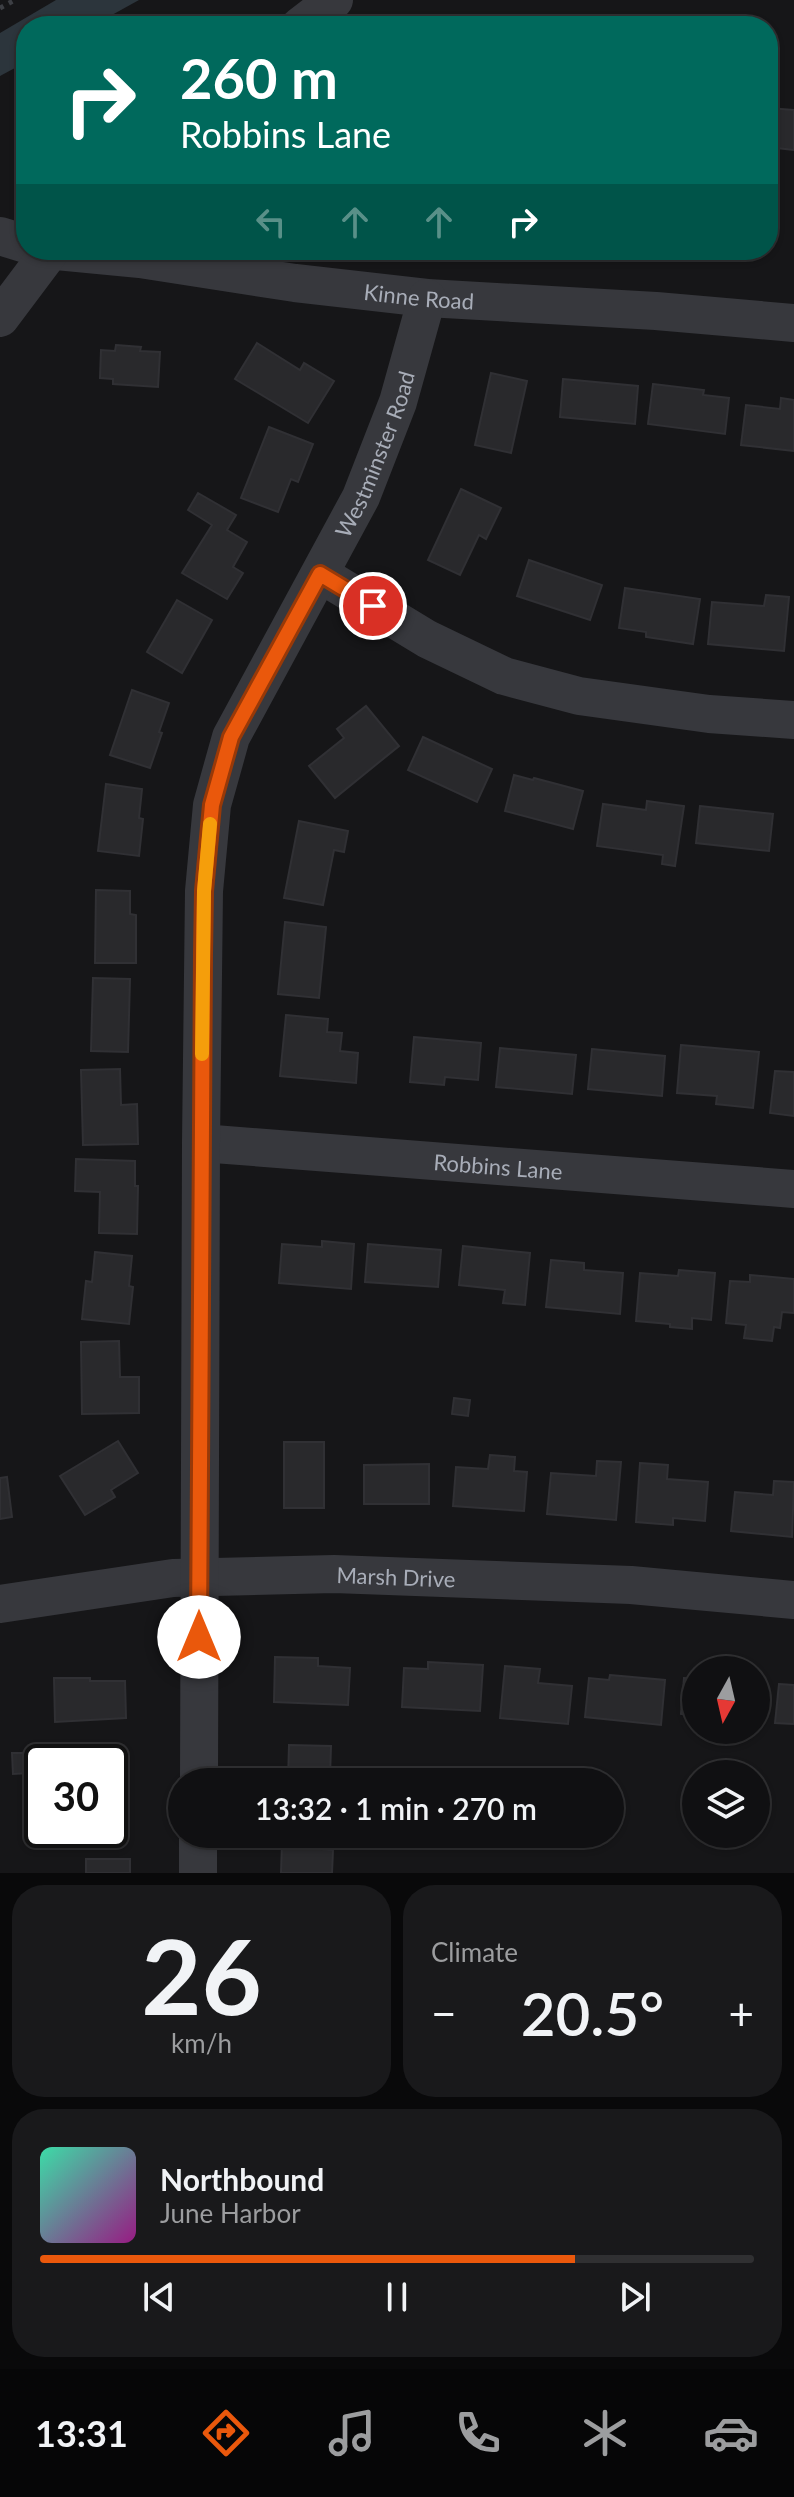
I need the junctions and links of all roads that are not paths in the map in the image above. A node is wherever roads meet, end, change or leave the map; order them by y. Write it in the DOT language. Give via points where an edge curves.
graph roads {
  1 [pos="334,0"];
  2 [pos="313,16"];
  3 [pos="36,260"];
  4 [pos="146,260"];
  5 [pos="427,298"];
  6 [pos="0,318"];
  7 [pos="794,323"];
  8 [pos="320,574"];
  9 [pos="794,720"];
  10 [pos="201,1143"];
  11 [pos="794,1189"];
  12 [pos="200,1578"];
  13 [pos="794,1600"];
  14 [pos="0,1604"];
  15 [pos="199,1768"];
  16 [pos="198,1848"];
  17 [pos="198,1873"];
  1 -- 2 [label="street"];
  3 -- 6 [label="street"];
  4 -- 5 [label="street, Kinne Road"];
  5 -- 7 [label="street, Kinne Road"];
  5 -- 8 [label="street, Westminster Road" via="398,402 361,497"];
  8 -- 9 [label="street" via="427,639 504,676 579,696"];
  8 -- 10 [label="street, Westminster Road" via="231,737 212,805 204,891"];
  10 -- 11 [label="street, Robbins Lane"];
  10 -- 12 [label="street, Westminster Road"];
  12 -- 13 [label="street, Marsh Drive" via="334,1574 631,1585"];
  12 -- 14 [label="street, Marsh Drive"];
  12 -- 15 [label="street, Westminster Road"];
  16 -- 17 [label="street"];
}
